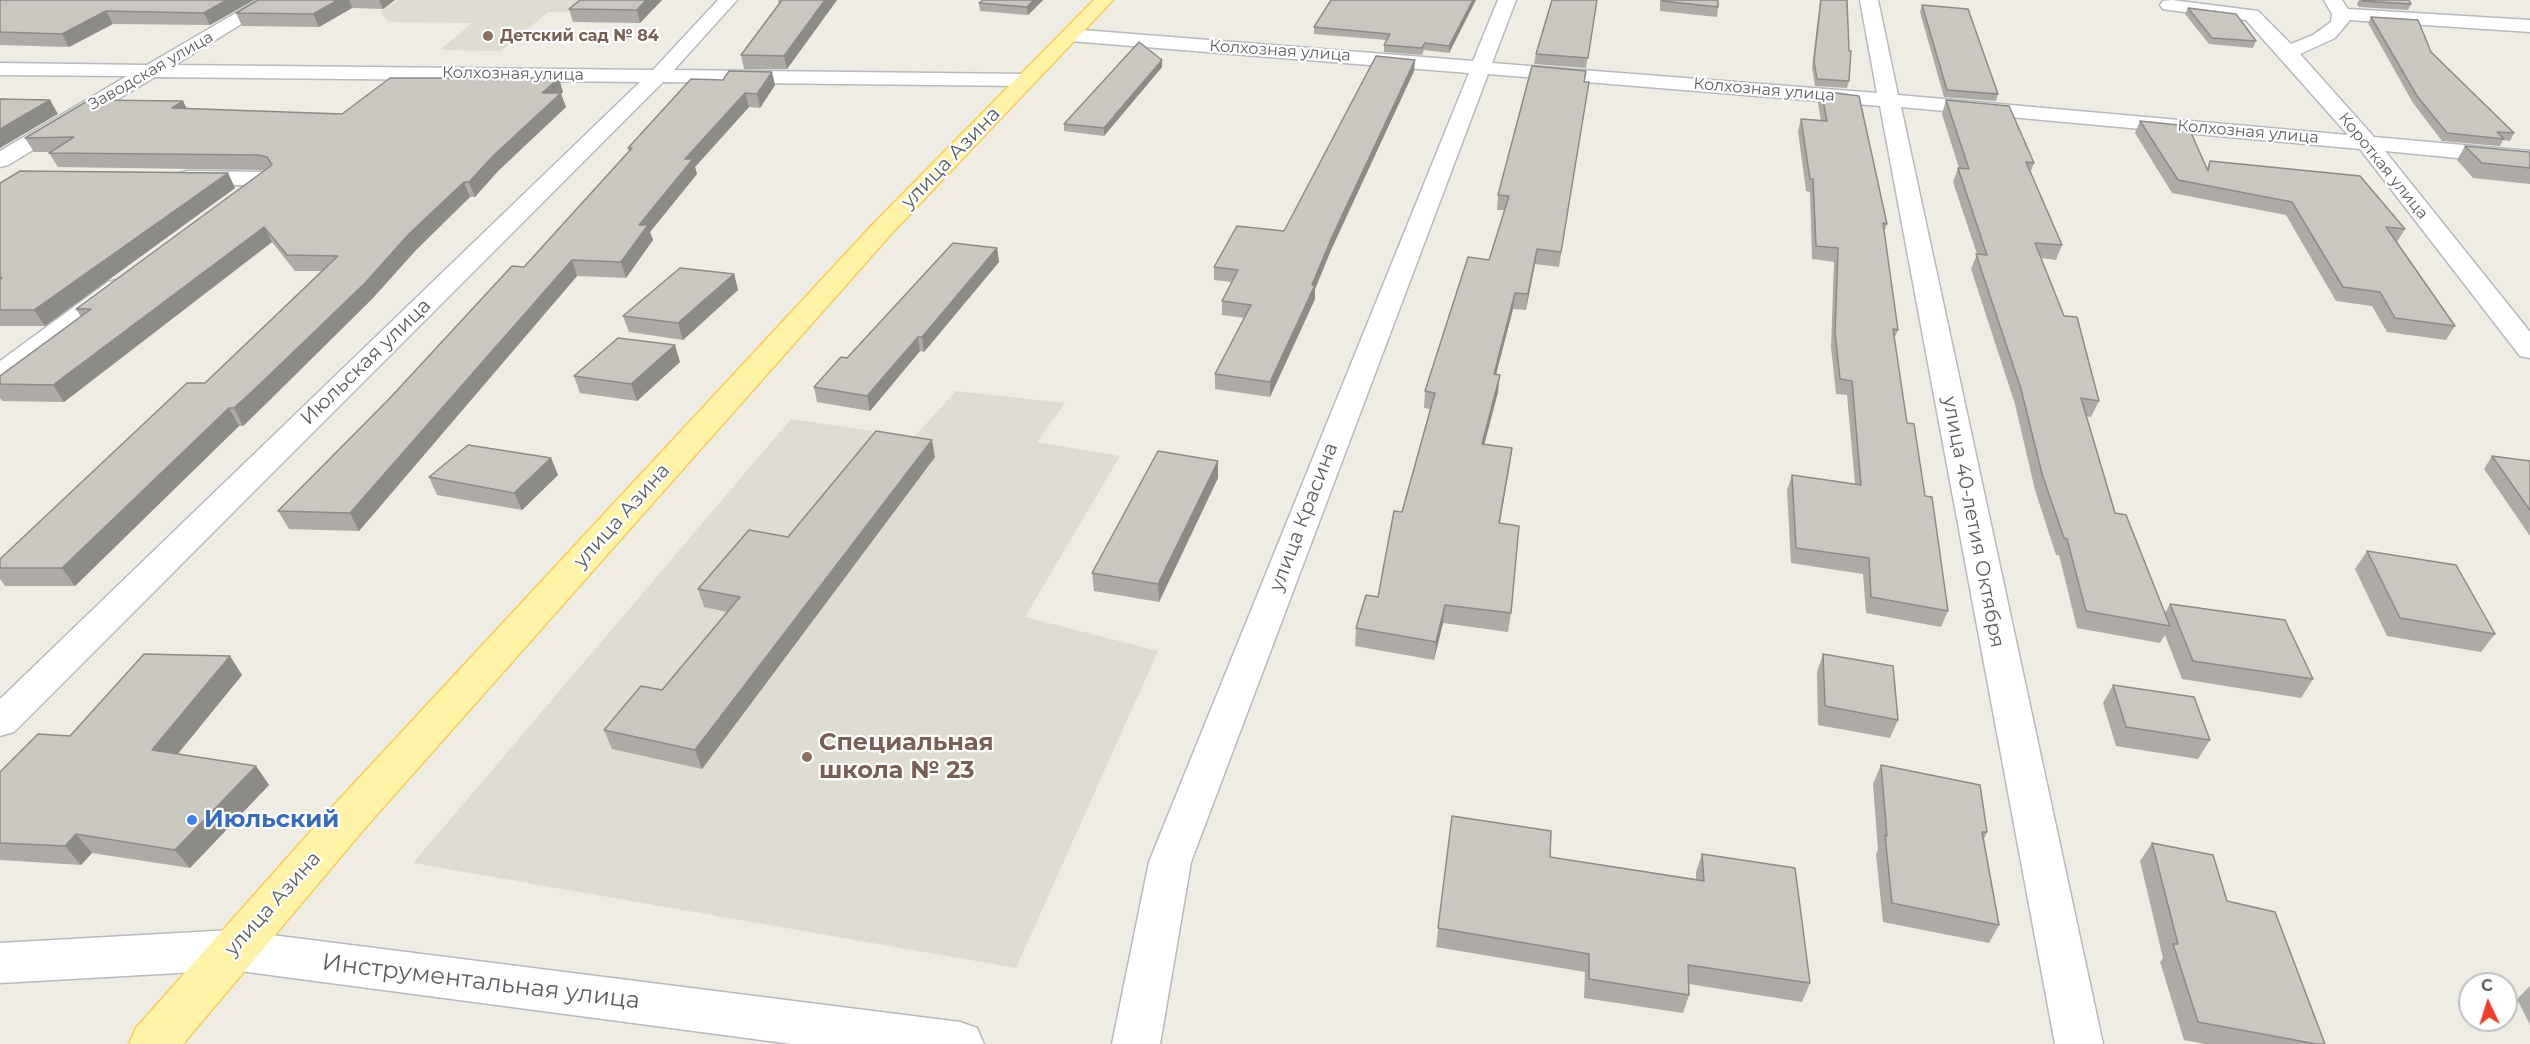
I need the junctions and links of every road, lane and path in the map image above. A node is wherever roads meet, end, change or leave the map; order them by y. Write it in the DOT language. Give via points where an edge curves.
graph roads {
  1 [pos="271,0"];
  2 [pos="728,0"];
  3 [pos="1104,0"];
  4 [pos="1507,0"];
  5 [pos="1869,0"];
  6 [pos="2169,5"];
  7 [pos="2337,7"];
  8 [pos="2530,26"];
  9 [pos="1070,35"];
  10 [pos="2288,52"];
  11 [pos="1479,67"];
  12 [pos="0,69"];
  13 [pos="152,70"];
  14 [pos="658,76"];
  15 [pos="1026,80"];
  16 [pos="1888,99"];
  17 [pos="2366,142"];
  18 [pos="2530,158"];
  19 [pos="4,170"];
  20 [pos="162,178"];
  21 [pos="238,200"];
  22 [pos="133,276"];
  23 [pos="2530,350"];
  24 [pos="0,374"];
  25 [pos="0,722"];
  26 [pos="232,950"];
  27 [pos="0,963"];
  28 [pos="153,1044"];
  29 [pos="960,1044"];
  30 [pos="1136,1044"];
  31 [pos="2079,1044"];
  1 -- 13 [label="street, Заводская улица"];
  2 -- 14 [label="street, Июльская улица"];
  3 -- 9 [label="main road, улица Азина"];
  4 -- 11 [label="street, улица Красина"];
  5 -- 16 [label="street, улица 40-летия Октября"];
  6 -- 10 [label="street, Короткая улица" via="2252,15"];
  7 -- 8 [label="street"];
  7 -- 10 [label="street" via="2341,21 2328,36"];
  9 -- 11 [label="street, Колхозная улица"];
  9 -- 15 [label="main road, улица Азина"];
  10 -- 17 [label="street, Короткая улица"];
  11 -- 16 [label="street, Колхозная улица"];
  11 -- 30 [label="street, улица Красина" via="1170,862"];
  12 -- 13 [label="street, Колхозная улица"];
  13 -- 14 [label="street, Колхозная улица"];
  13 -- 19 [label="street, Заводская улица"];
  14 -- 15 [label="street, Колхозная улица"];
  14 -- 25 [label="street, Июльская улица"];
  15 -- 26 [label="main road, улица Азина" via="877,235"];
  16 -- 17 [label="street, Колхозная улица"];
  16 -- 31 [label="street, улица 40-летия Октября"];
  17 -- 18 [label="street, Колхозная улица"];
  17 -- 23 [label="street, Короткая улица"];
  20 -- 21 [label="street" via="266,179"];
  22 -- 24 [label="street"];
  26 -- 27 [label="street, Инструментальная улица"];
  26 -- 28 [label="main road, улица Азина"];
  26 -- 29 [label="street, Инструментальная улица"];
}
